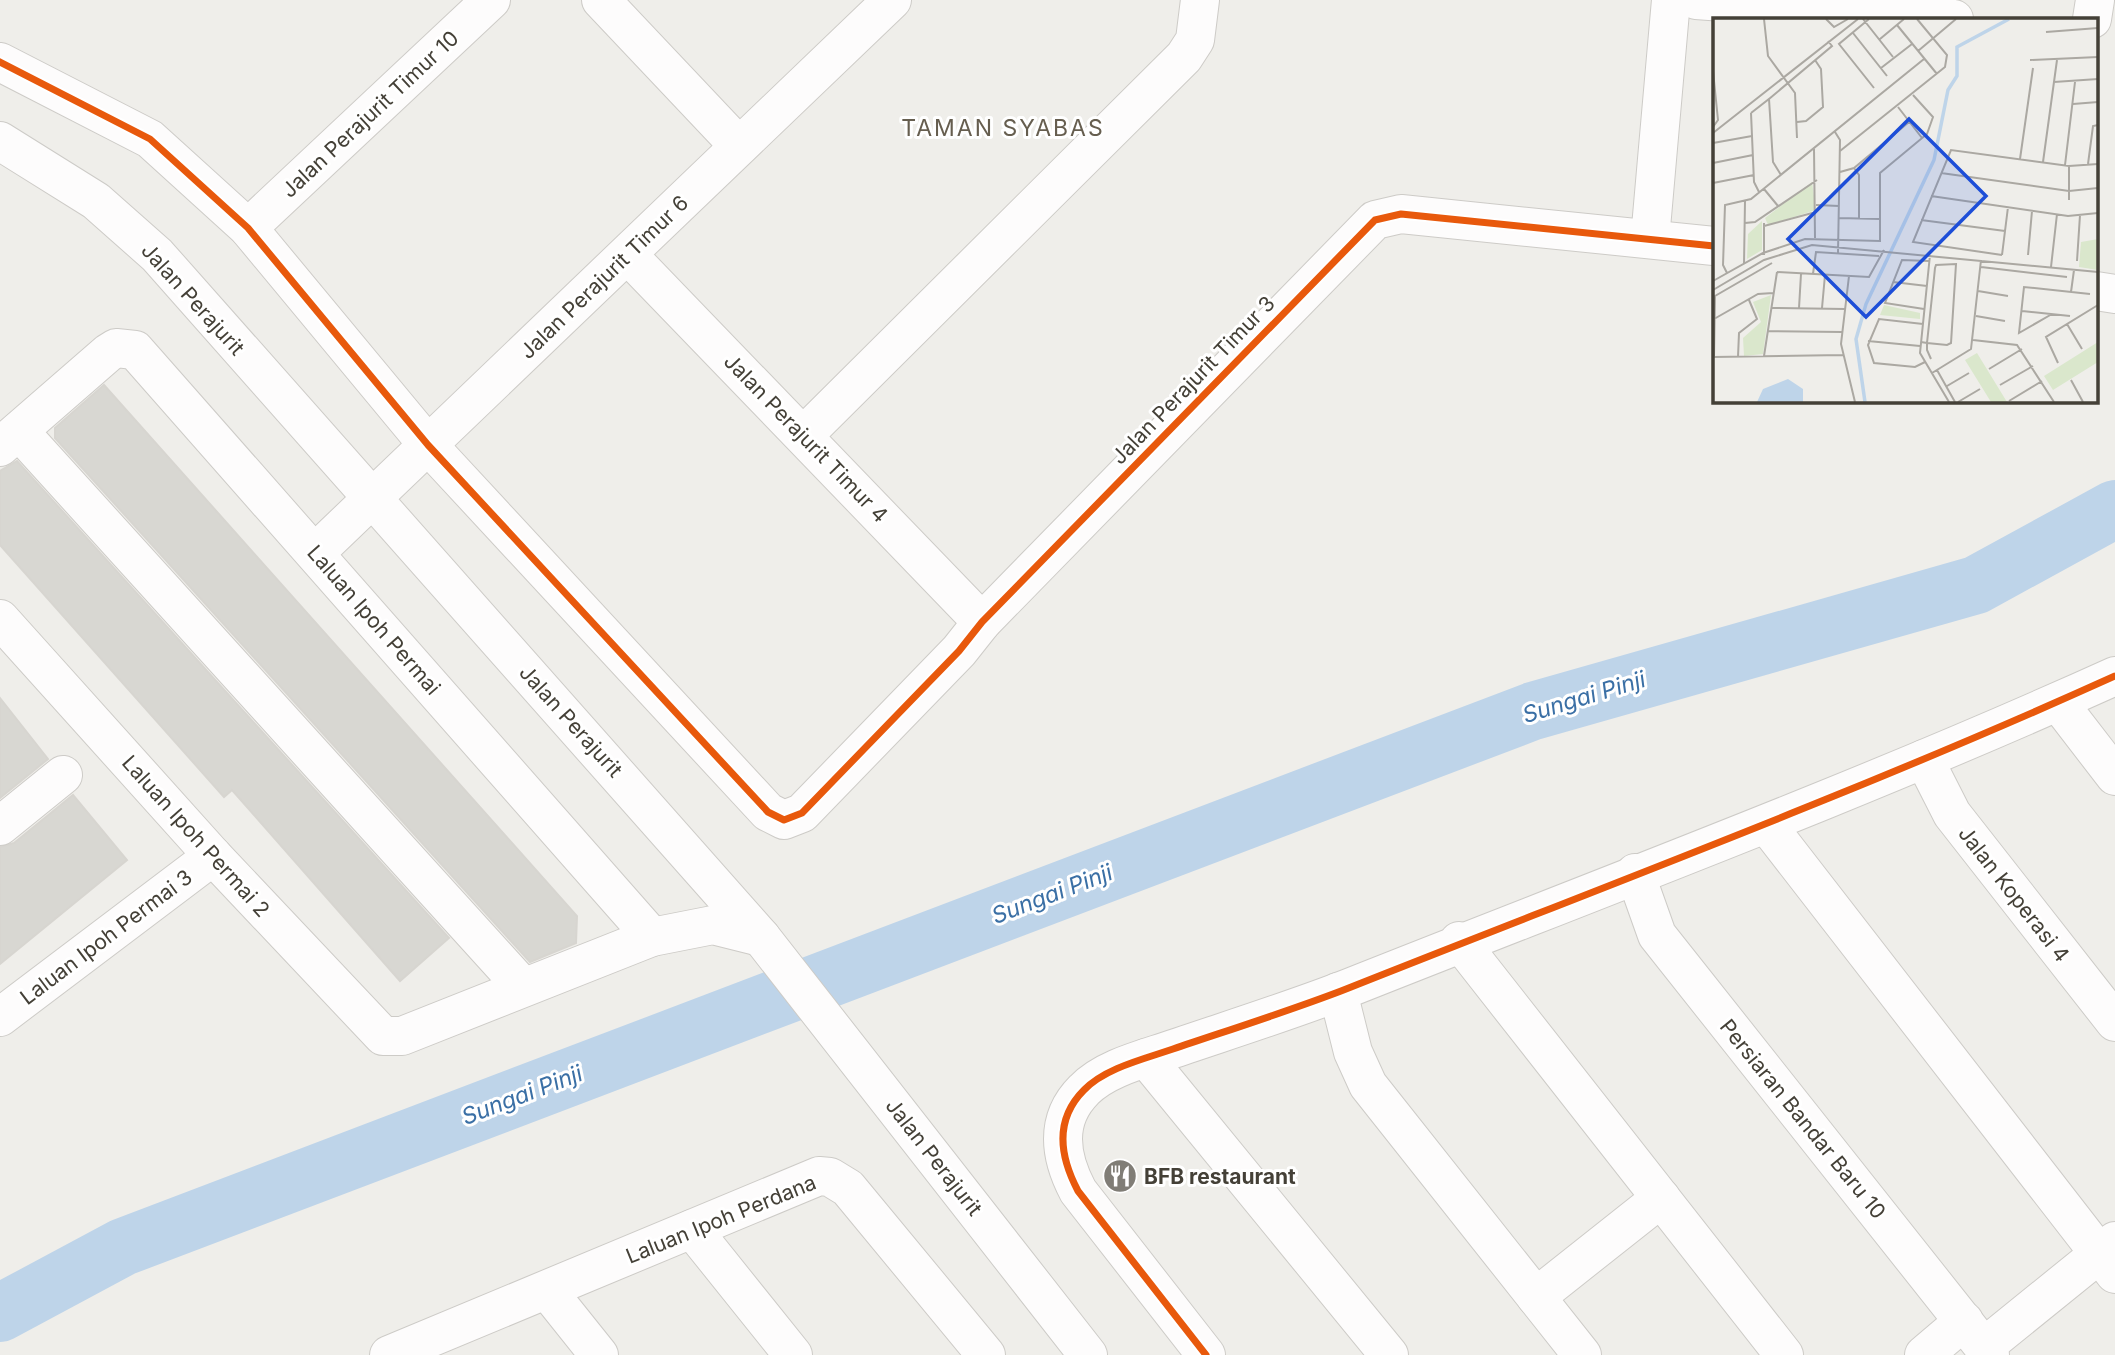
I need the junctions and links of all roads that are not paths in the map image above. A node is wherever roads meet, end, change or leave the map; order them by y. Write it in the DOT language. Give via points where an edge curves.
graph roads {
  1 [pos="601,0"];
  2 [pos="892,0"];
  3 [pos="1200,0"];
  4 [pos="1671,0"];
  5 [pos="1696,0"];
  6 [pos="2095,0"];
  7 [pos="484,2"];
  8 [pos="1940,18"];
  9 [pos="2092,18"];
  10 [pos="0,62"];
  11 [pos="0,141"];
  12 [pos="740,146"];
  13 [pos="248,228"];
  14 [pos="1650,239"];
  15 [pos="1713,246"];
  16 [pos="628,255"];
  17 [pos="804,435"];
  18 [pos="10,439"];
  19 [pos="428,445"];
  20 [pos="371,500"];
  21 [pos="315,553"];
  22 [pos="982,622"];
  23 [pos="4,633"];
  24 [pos="2115,677"];
  25 [pos="2059,702"];
  26 [pos="1924,759"];
  27 [pos="63,775"];
  28 [pos="2115,776"];
  29 [pos="1766,825"];
  30 [pos="0,826"];
  31 [pos="213,856"];
  32 [pos="1636,873"];
  33 [pos="652,937"];
  34 [pos="761,937"];
  35 [pos="1459,942"];
  36 [pos="522,986"];
  37 [pos="1338,992"];
  38 [pos="0,1017"];
  39 [pos="2115,1022"];
  40 [pos="1146,1058"];
  41 [pos="1661,1198"];
  42 [pos="692,1229"];
  43 [pos="2110,1256"];
  44 [pos="547,1290"];
  45 [pos="1536,1297"];
  46 [pos="1979,1341"];
  47 [pos="394,1354"];
  48 [pos="599,1355"];
  49 [pos="793,1355"];
  50 [pos="986,1355"];
  51 [pos="1088,1355"];
  52 [pos="1206,1355"];
  53 [pos="1389,1355"];
  54 [pos="1582,1355"];
  55 [pos="1784,1355"];
  56 [pos="1924,1355"];
  1 -- 12 [label="street"];
  2 -- 12 [label="street, Jalan Perajurit Timur 6"];
  3 -- 17 [label="street" via="1195,40 1184,57"];
  4 -- 14 [label="street"];
  5 -- 8 [label="street"];
  6 -- 9 [label="street"];
  7 -- 13 [label="street, Jalan Perajurit Timur 10"];
  10 -- 13 [label="street" via="150,139"];
  11 -- 20 [label="street, Jalan Perajurit" via="96,201 157,255"];
  12 -- 16 [label="street, Jalan Perajurit Timur 6"];
  13 -- 19 [label="street"];
  14 -- 15 [label="street, Jalan Perajurit Timur 3"];
  14 -- 22 [label="street, Jalan Perajurit Timur 3" via="1401,214 1375,220"];
  16 -- 17 [label="street, Jalan Perajurit Timur 4"];
  16 -- 19 [label="street, Jalan Perajurit Timur 6"];
  17 -- 22 [label="street, Jalan Perajurit Timur 4"];
  18 -- 21 [label="street, Laluan Ipoh Permai" via="108,353 116,348 135,350"];
  18 -- 36 [label="street"];
  19 -- 20 [label="street, Jalan Perajurit Timur 6"];
  19 -- 22 [label="street, Jalan Perajurit Timur 3" via="768,813 784,820 802,813"];
  20 -- 21 [label="street, Jalan Perajurit Timur 6"];
  20 -- 34 [label="street, Jalan Perajurit" via="557,703"];
  21 -- 33 [label="street, Laluan Ipoh Permai"];
  23 -- 31 [label="street, Laluan Ipoh Permai 2"];
  24 -- 25 [label="street"];
  25 -- 26 [label="street"];
  25 -- 28 [label="street"];
  26 -- 29 [label="street"];
  26 -- 39 [label="street, Jalan Koperasi 4" via="1952,814"];
  27 -- 30 [label="street"];
  29 -- 32 [label="street"];
  29 -- 43 [label="street"];
  31 -- 36 [label="street, Laluan Ipoh Permai 2" via="383,1036 402,1036"];
  31 -- 38 [label="street, Laluan Ipoh Permai 3"];
  32 -- 35 [label="street"];
  32 -- 46 [label="street, Persiaran Bandar Baru 10" via="1657,935"];
  33 -- 34 [label="street" via="713,925"];
  33 -- 36 [label="street"];
  34 -- 51 [label="street, Jalan Perajurit"];
  35 -- 37 [label="street"];
  35 -- 41 [label="street"];
  37 -- 40 [label="street"];
  37 -- 45 [label="street" via="1353,1052 1368,1086"];
  40 -- 52 [label="street" via="1085,1089 1068,1111 1061,1138 1064,1166 1077,1191"];
  40 -- 53 [label="street"];
  41 -- 45 [label="street"];
  41 -- 55 [label="street"];
  42 -- 44 [label="street, Laluan Ipoh Perdana"];
  42 -- 49 [label="street"];
  42 -- 50 [label="street, Laluan Ipoh Perdana" via="809,1179 830,1177 848,1188"];
  43 -- 46 [label="street"];
  44 -- 47 [label="street, Laluan Ipoh Perdana"];
  44 -- 48 [label="street"];
  45 -- 54 [label="street"];
  46 -- 56 [label="street"];
}
